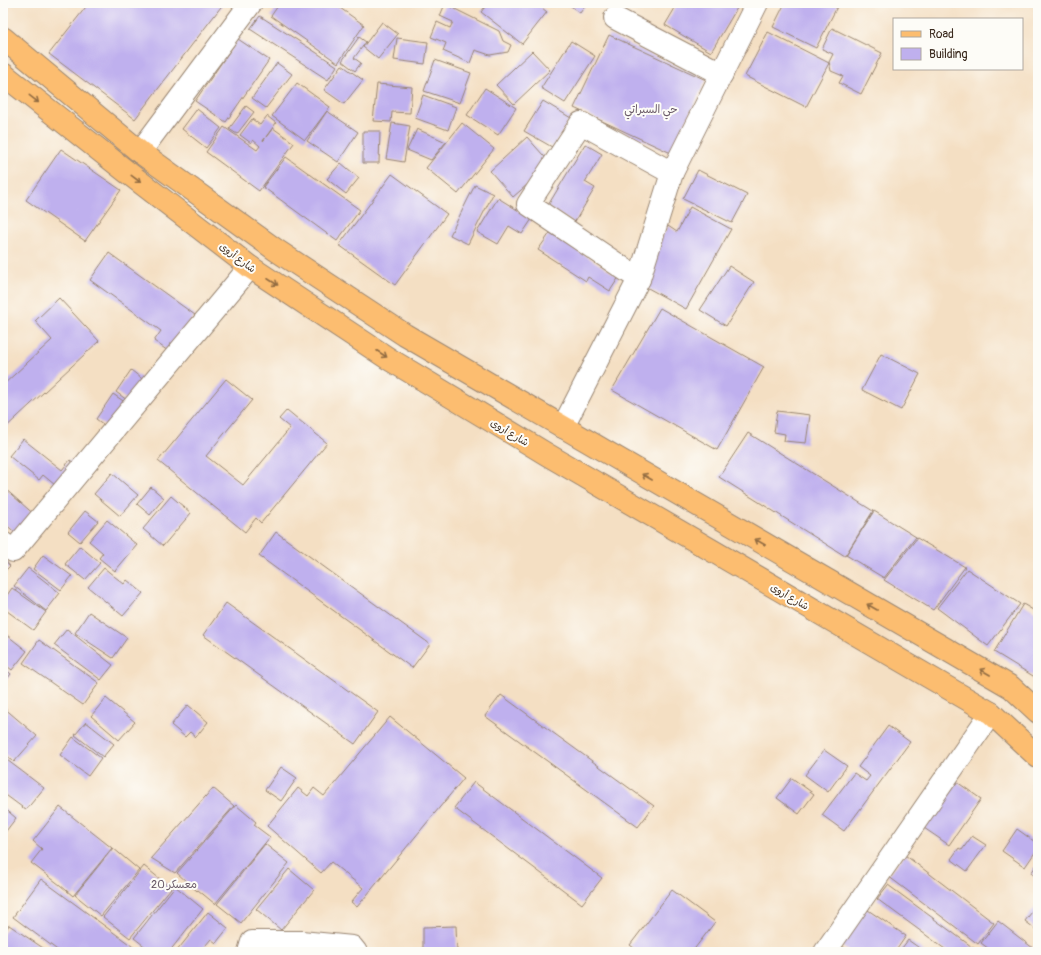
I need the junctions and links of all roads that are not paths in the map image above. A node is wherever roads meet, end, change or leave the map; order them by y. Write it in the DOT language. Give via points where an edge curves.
graph roads {
  1 [pos="251,3"];
  2 [pos="757,3"];
  3 [pos="615,18"];
  4 [pos="3,38"];
  5 [pos="3,74"];
  6 [pos="722,74"];
  7 [pos="140,152"];
  8 [pos="672,173"];
  9 [pos="250,267"];
  10 [pos="639,280"];
  11 [pos="562,427"];
  12 [pos="548,455"];
  13 [pos="3,543"];
  14 [pos="1011,687"];
  15 [pos="1038,712"];
  16 [pos="991,713"];
  17 [pos="1038,757"];
  18 [pos="250,952"];
  19 [pos="356,952"];
  20 [pos="825,952"];
  1 -- 7 [label="street"];
  2 -- 6 [label="street"];
  3 -- 6 [label="street"];
  4 -- 7 [label="main road"];
  5 -- 9 [label="main road, شارع أروى, one-way"];
  6 -- 8 [label="street"];
  7 -- 11 [label="main road" via="276,250 398,331"];
  8 -- 10 [label="street"];
  8 -- 10 [label="street" via="581,123 528,204"];
  9 -- 12 [label="main road, شارع أروى, one-way" via="389,359"];
  9 -- 13 [label="street" via="13,551"];
  10 -- 11 [label="street"];
  11 -- 12 [label="main road"];
  14 -- 11 [label="main road, one-way"];
  12 -- 16 [label="main road, شارع أروى"];
  14 -- 15 [label="main road"];
  14 -- 16 [label="main road"];
  16 -- 17 [label="main road, شارع أروى"];
  16 -- 20 [label="street"];
  18 -- 19 [label="street" via="252,942 301,942 352,946"];
}
